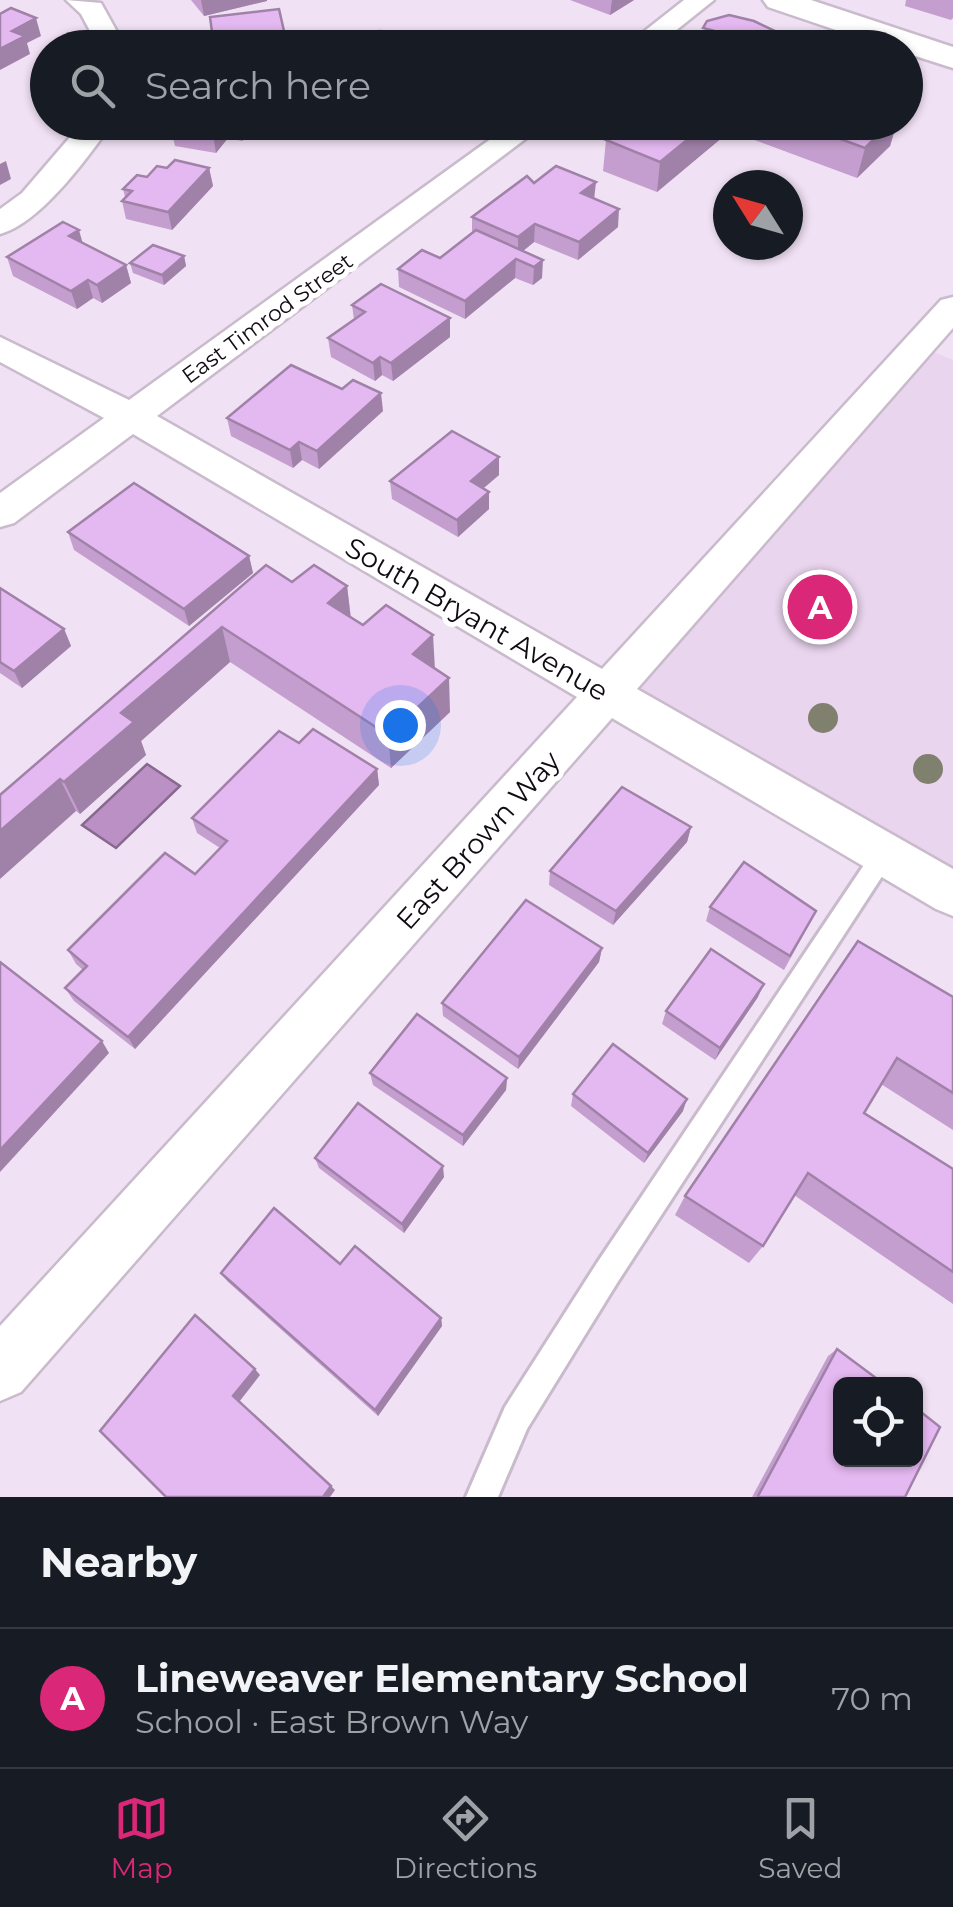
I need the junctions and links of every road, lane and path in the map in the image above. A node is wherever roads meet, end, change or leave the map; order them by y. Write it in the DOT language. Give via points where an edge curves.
graph roads {
  1 [pos="79,0"];
  2 [pos="701,0"];
  3 [pos="779,0"];
  4 [pos="103,30"];
  5 [pos="660,30"];
  6 [pos="850,30"];
  7 [pos="923,51"];
  8 [pos="953,58"];
  9 [pos="83,140"];
  10 [pos="509,140"];
  11 [pos="0,224"];
  12 [pos="953,307"];
  13 [pos="0,348"];
  14 [pos="131,417"];
  15 [pos="0,512"];
  16 [pos="608,696"];
  17 [pos="884,854"];
  18 [pos="953,894"];
  19 [pos="0,1371"];
  20 [pos="482,1497"];
  1 -- 4 [label="street"];
  2 -- 5 [label="street"];
  3 -- 6 [label="street"];
  7 -- 8 [label="street"];
  9 -- 11 [label="street" via="33,200"];
  10 -- 14 [label="street, East Timrod Street"];
  12 -- 16 [label="street, East Brown Way"];
  13 -- 14 [label="street, South Bryant Avenue"];
  14 -- 15 [label="street, East Timrod Street"];
  14 -- 16 [label="street, South Bryant Avenue"];
  16 -- 17 [label="street, South Bryant Avenue"];
  16 -- 19 [label="street, East Brown Way"];
  17 -- 18 [label="street, South Bryant Avenue"];
  17 -- 20 [label="lane" via="546,1370 516,1418"];
}
